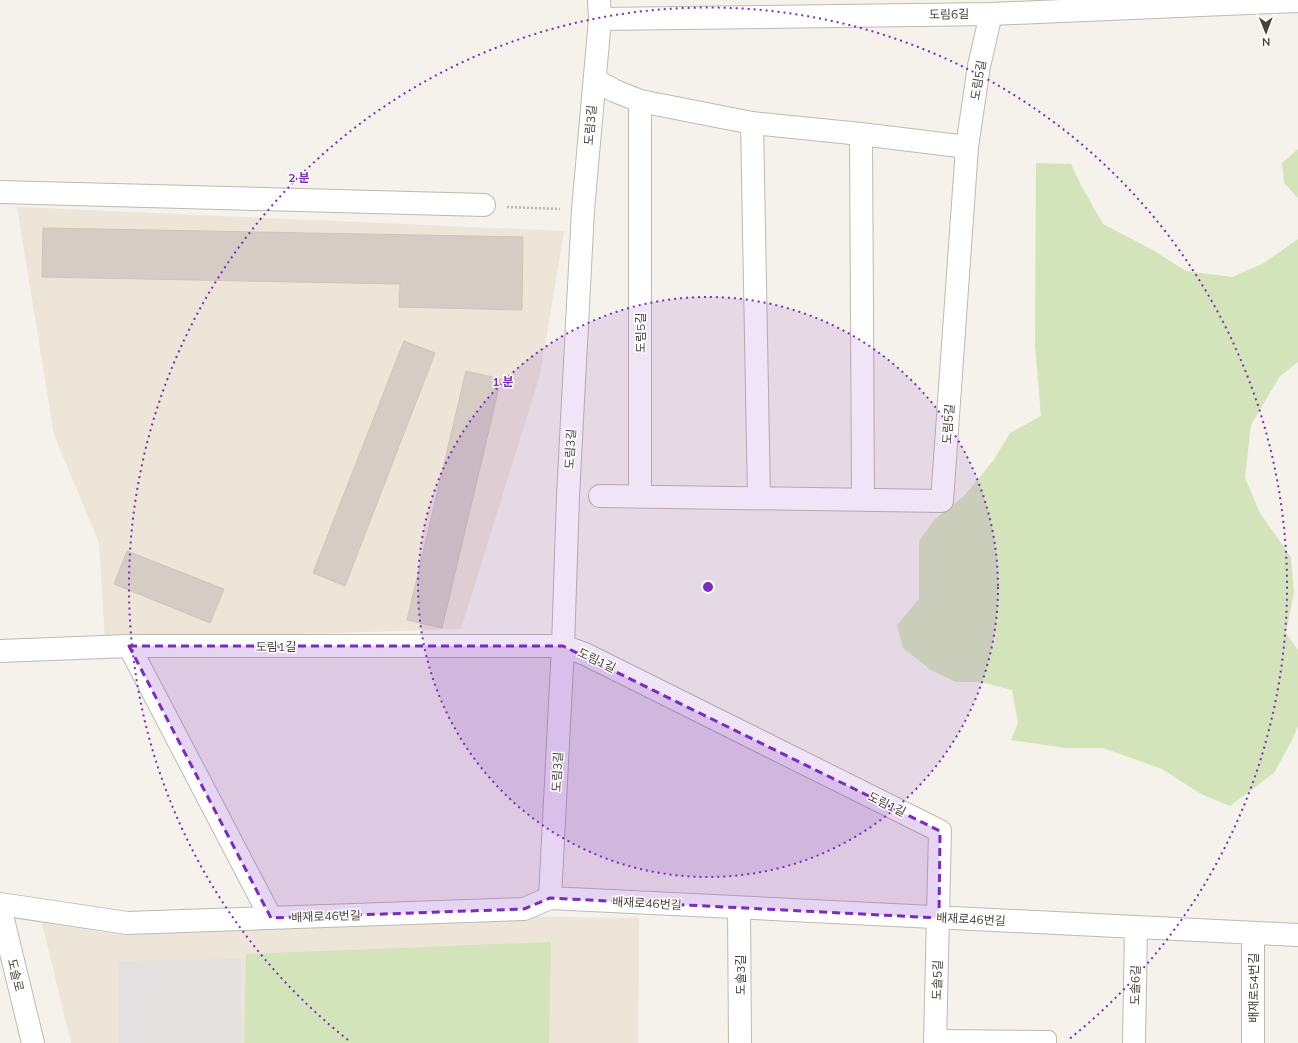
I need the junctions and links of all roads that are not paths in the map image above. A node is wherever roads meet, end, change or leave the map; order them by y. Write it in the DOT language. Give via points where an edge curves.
graph roads {
  1 [pos="1298,1"];
  2 [pos="600,9"];
  3 [pos="990,14"];
  4 [pos="595,80"];
  5 [pos="640,101"];
  6 [pos="752,123"];
  7 [pos="861,134"];
  8 [pos="967,147"];
  9 [pos="0,192"];
  10 [pos="484,206"];
  11 [pos="600,496"];
  12 [pos="640,496"];
  13 [pos="759,498"];
  14 [pos="863,500"];
  15 [pos="129,646"];
  16 [pos="563,646"];
  17 [pos="0,651"];
  18 [pos="550,898"];
  19 [pos="0,904"];
  20 [pos="0,908"];
  21 [pos="739,908"];
  22 [pos="271,918"];
  23 [pos="939,918"];
  24 [pos="1136,928"];
  25 [pos="1253,933"];
  26 [pos="1298,935"];
  27 [pos="935,1040"];
  28 [pos="33,1043"];
  29 [pos="740,1043"];
  30 [pos="1049,1043"];
  31 [pos="1134,1043"];
  32 [pos="1253,1043"];
  1 -- 3 [label="street, 도림6길"];
  2 -- 3 [label="street, 도림6길"];
  2 -- 4 [label="street, 도림3길"];
  3 -- 8 [label="street, 도림5길"];
  4 -- 5 [label="street" via="615,92"];
  4 -- 16 [label="street, 도림3길" via="583,210"];
  5 -- 6 [label="street"];
  5 -- 12 [label="street, 도림5길"];
  6 -- 7 [label="street"];
  6 -- 13 [label="street"];
  7 -- 8 [label="street"];
  7 -- 14 [label="street"];
  8 -- 14 [label="street, 도림5길" via="942,501"];
  9 -- 10 [label="street"];
  11 -- 12 [label="street"];
  12 -- 13 [label="street, 도림5길"];
  13 -- 14 [label="street, 도림5길"];
  15 -- 16 [label="street, 도림1길"];
  15 -- 17 [label="street, 도림1길"];
  15 -- 22 [label="street"];
  16 -- 18 [label="street, 도림3길"];
  16 -- 23 [label="street, 도림1길" via="585,654 940,831"];
  18 -- 21 [label="street, 배재로46번길"];
  18 -- 22 [label="street, 배재로46번길" via="524,909"];
  19 -- 22 [label="street, 배재로46번길" via="127,923"];
  20 -- 28 [label="street, 도솔로"];
  21 -- 23 [label="street, 배재로46번길"];
  21 -- 29 [label="street, 도솔3길"];
  23 -- 24 [label="street, 배재로46번길"];
  23 -- 27 [label="street, 도솔5길"];
  24 -- 25 [label="street, 배재로46번길"];
  24 -- 31 [label="street, 도솔6길"];
  25 -- 26 [label="street, 배재로46번길"];
  25 -- 32 [label="street, 배재로54번길"];
  27 -- 30 [label="lane" via="1049,1038"];
}
